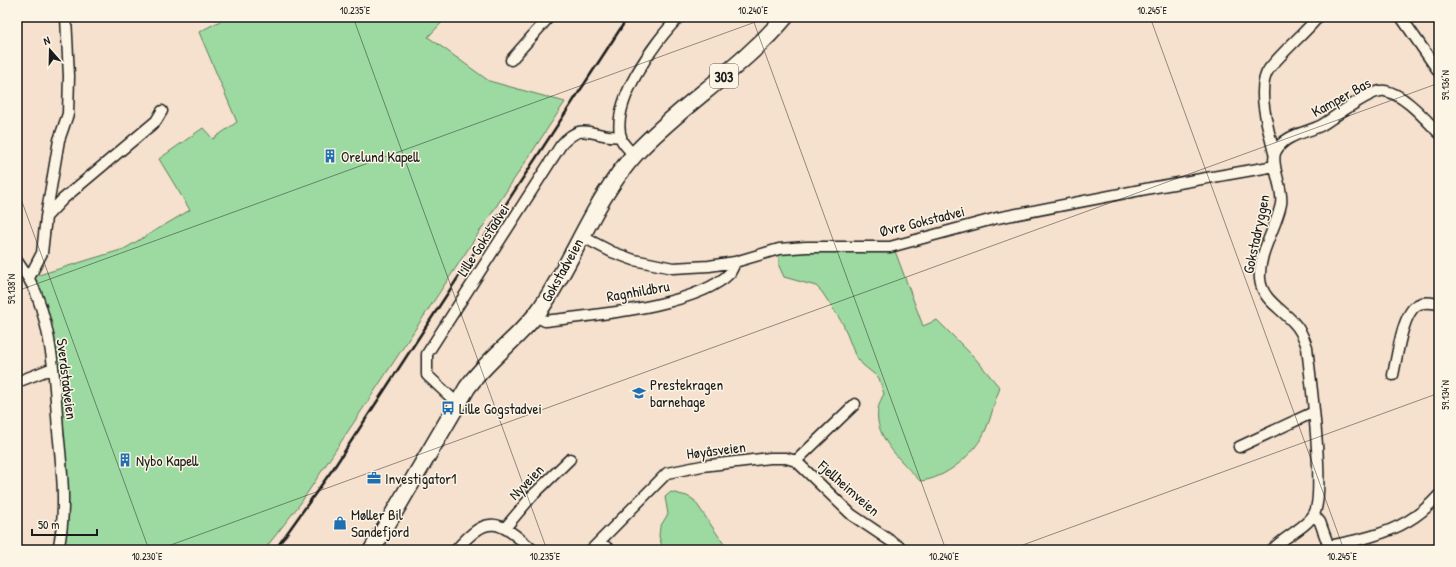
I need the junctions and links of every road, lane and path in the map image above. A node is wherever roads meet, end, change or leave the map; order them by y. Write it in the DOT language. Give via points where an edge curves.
graph roads {
  1 [pos="66,17"];
  2 [pos="549,17"];
  3 [pos="679,17"];
  4 [pos="785,17"];
  5 [pos="1318,17"];
  6 [pos="1401,17"];
  7 [pos="511,60"];
  8 [pos="1439,72"];
  9 [pos="162,111"];
  10 [pos="1439,133"];
  11 [pos="621,136"];
  12 [pos="1274,153"];
  13 [pos="634,155"];
  14 [pos="1275,166"];
  15 [pos="46,217"];
  16 [pos="581,236"];
  17 [pos="735,262"];
  18 [pos="19,267"];
  19 [pos="29,278"];
  20 [pos="1439,304"];
  21 [pos="535,316"];
  22 [pos="53,368"];
  23 [pos="1393,375"];
  24 [pos="17,382"];
  25 [pos="458,404"];
  26 [pos="855,404"];
  27 [pos="1314,412"];
  28 [pos="1239,447"];
  29 [pos="570,459"];
  30 [pos="796,461"];
  31 [pos="1439,495"];
  32 [pos="1314,515"];
  33 [pos="505,528"];
  34 [pos="600,542"];
  35 [pos="1329,548"];
  36 [pos="58,550"];
  37 [pos="372,550"];
  38 [pos="456,550"];
  39 [pos="533,550"];
  40 [pos="591,550"];
  41 [pos="610,550"];
  42 [pos="904,550"];
  43 [pos="1272,550"];
  1 -- 15 [label="street" via="68,114 59,140"];
  2 -- 7 [label="street"];
  3 -- 11 [label="street" via="644,59 635,76 621,115"];
  4 -- 13 [label="main road, Gokstadveien / 303" via="756,49 681,111"];
  5 -- 12 [label="street" via="1268,70 1263,108"];
  6 -- 8 [label="street"];
  9 -- 15 [label="street" via="156,121 63,199"];
  10 -- 12 [label="street, Kamper Bas" via="1410,104 1384,90 1361,99 1311,130 1286,140"];
  11 -- 13 [label="street"];
  11 -- 25 [label="street, Lille Gokstadvei" via="604,136 584,131 573,133 565,141 427,354 427,374"];
  12 -- 14 [label="street"];
  13 -- 16 [label="main road, Gokstadveien / 303" via="608,189"];
  14 -- 17 [label="street, Øvre Gokstadvei" via="997,218 890,247 779,249"];
  14 -- 27 [label="street, Gokstadryggen" via="1281,204 1260,270 1261,286 1267,298 1302,332 1307,347"];
  15 -- 19 [label="street" via="42,253"];
  16 -- 17 [label="street, Øvre Gokstadvei" via="634,260 673,268"];
  16 -- 21 [label="main road, Gokstadveien / 303"];
  17 -- 21 [label="street, Ragnhildbru" via="730,273 692,296 662,304 545,321"];
  18 -- 19 [label="street, Sverdstadveien"];
  19 -- 22 [label="street, Sverdstadveien" via="41,309"];
  20 -- 23 [label="street" via="1418,304 1408,316"];
  21 -- 25 [label="main road, Gokstadveien / 303" via="483,367"];
  22 -- 24 [label="street"];
  22 -- 36 [label="street, Sverdstadveien" via="63,485 62,526"];
  25 -- 37 [label="main road, Gokstadveien / 303"];
  26 -- 30 [label="street"];
  27 -- 28 [label="street"];
  27 -- 32 [label="street, Gokstadryggen" via="1319,481 1318,504"];
  29 -- 33 [label="street, Nyveien" via="532,496"];
  30 -- 34 [label="street, Høyåsveien" via="770,458 667,473"];
  30 -- 42 [label="street, Fjellheimveien" via="852,515"];
  31 -- 35 [label="street" via="1408,522"];
  32 -- 35 [label="street" via="1320,522"];
  32 -- 43 [label="street"];
  33 -- 38 [label="street" via="491,524 480,528"];
  33 -- 39 [label="street"];
  34 -- 40 [label="street, Høyåsveien"];
  34 -- 41 [label="street"];
}
